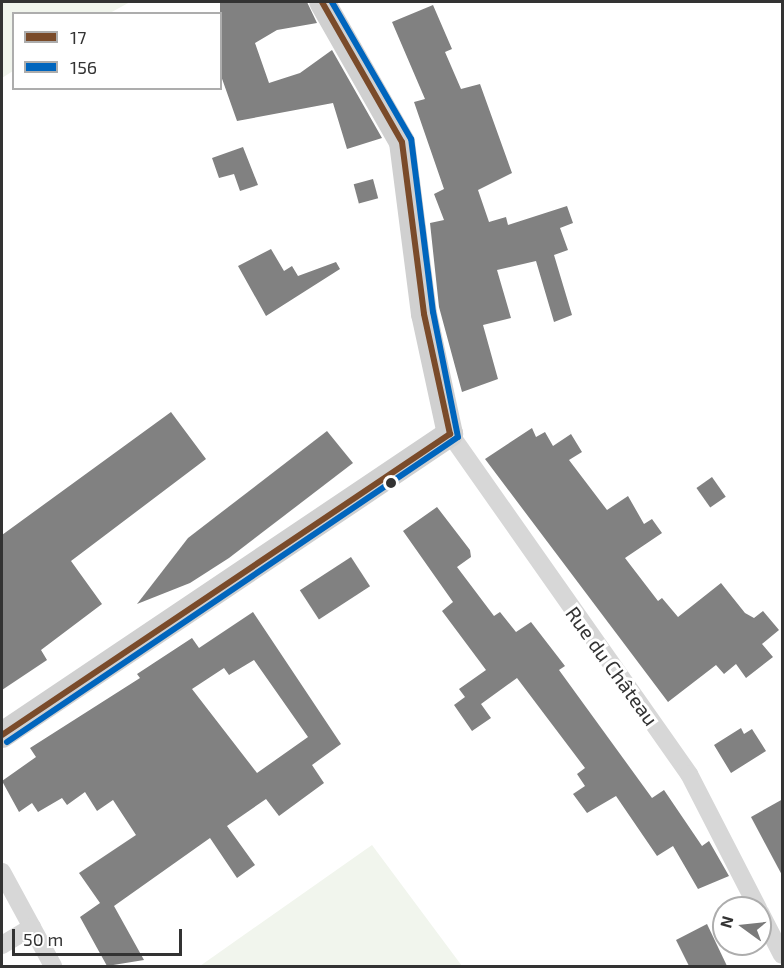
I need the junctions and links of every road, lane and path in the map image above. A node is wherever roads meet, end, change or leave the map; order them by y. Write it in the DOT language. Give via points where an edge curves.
graph roads {
  1 [pos="322,2"];
  2 [pos="450,434"];
  3 [pos="2,735"];
  4 [pos="2,872"];
  5 [pos="752,896"];
  6 [pos="32,927"];
  7 [pos="772,934"];
  8 [pos="2,945"];
  9 [pos="783,955"];
  10 [pos="53,966"];
  1 -- 2 [label="main road" via="402,142 424,314"];
  2 -- 3 [label="main road"];
  2 -- 5 [label="street, Rue du Château" via="689,774"];
  4 -- 6 [label="street"];
  6 -- 8 [label="street"];
  6 -- 10 [label="street"];
  7 -- 9 [label="street, Rue du Château"];
}
